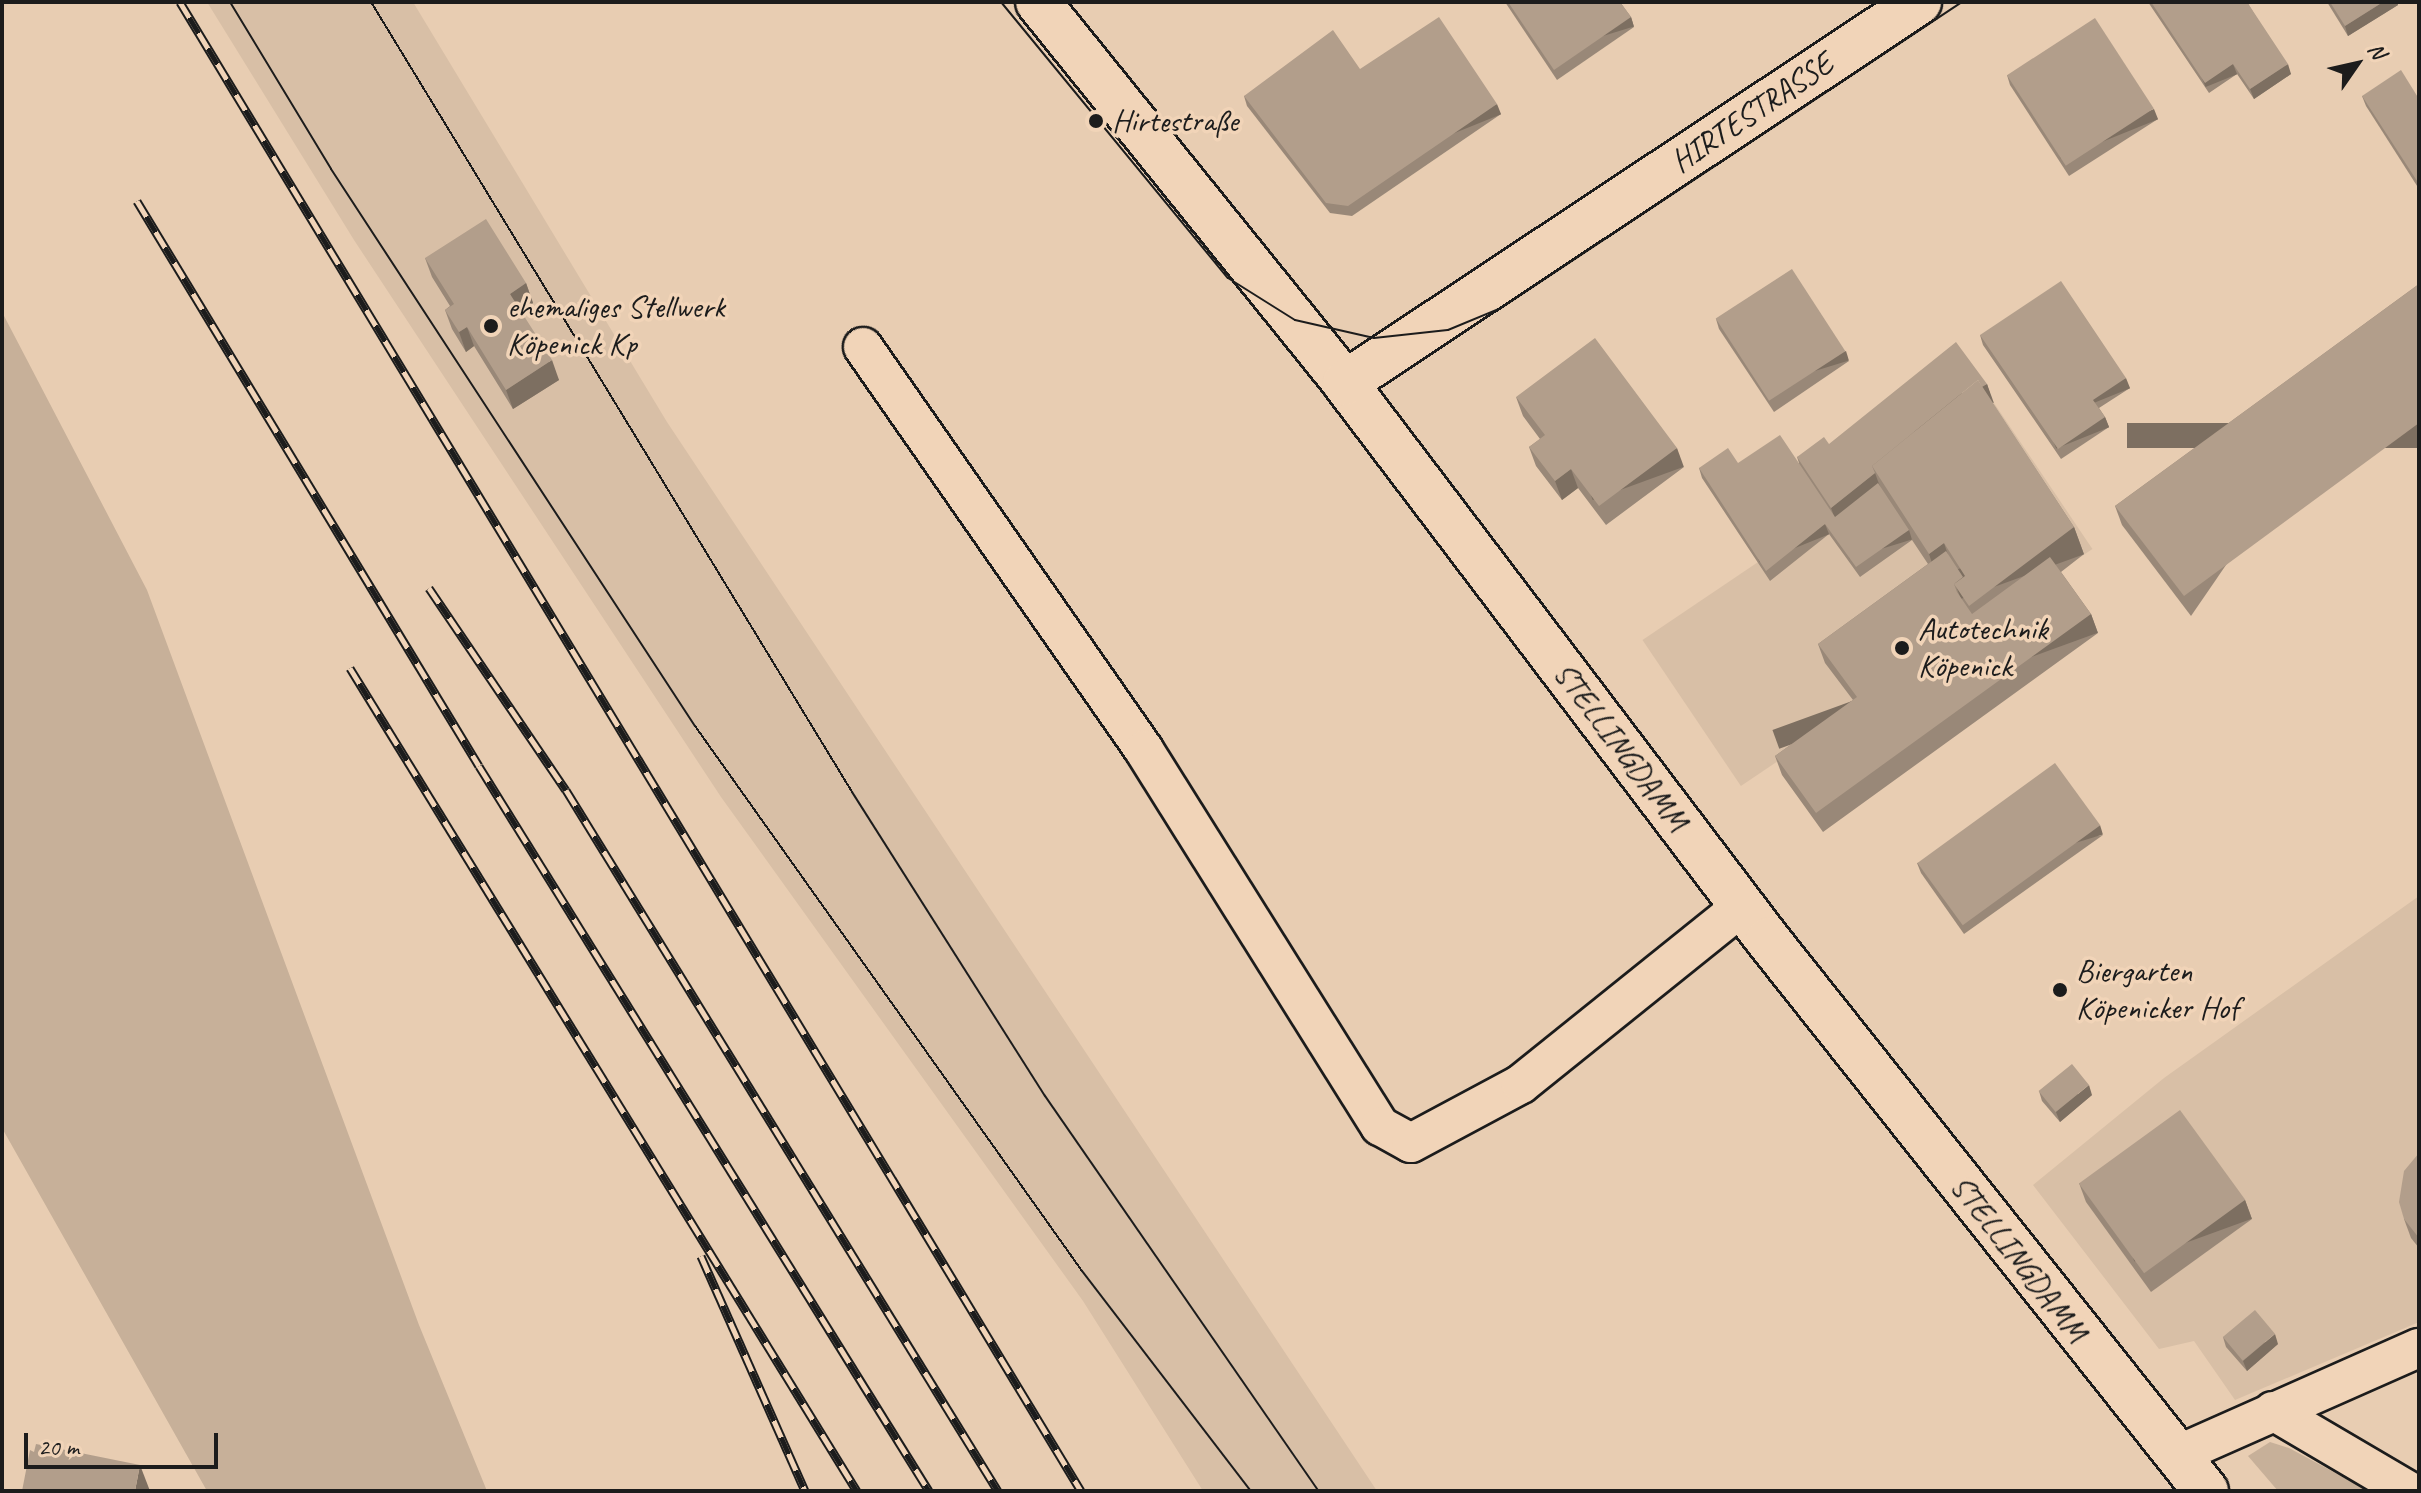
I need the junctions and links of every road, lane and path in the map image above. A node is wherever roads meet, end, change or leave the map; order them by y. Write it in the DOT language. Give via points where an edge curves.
graph roads {
  1 [pos="1038,2"];
  2 [pos="1919,2"];
  3 [pos="863,347"];
  4 [pos="1345,383"];
  5 [pos="1742,906"];
  6 [pos="2419,1348"];
  7 [pos="2273,1411"];
  8 [pos="2177,1455"];
  9 [pos="2206,1491"];
  10 [pos="2409,1491"];
  1 -- 4 [label="street, STELLINGDAMM"];
  2 -- 4 [label="street, HIRTESTRASSE"];
  3 -- 5 [label="lane" via="1144,750 1380,1126 1411,1143 1521,1084"];
  4 -- 5 [label="street, STELLINGDAMM"];
  5 -- 8 [label="street, STELLINGDAMM"];
  6 -- 7 [label="lane"];
  7 -- 8 [label="lane"];
  7 -- 10 [label="lane"];
  8 -- 9 [label="street, STELLINGDAMM"];
}
